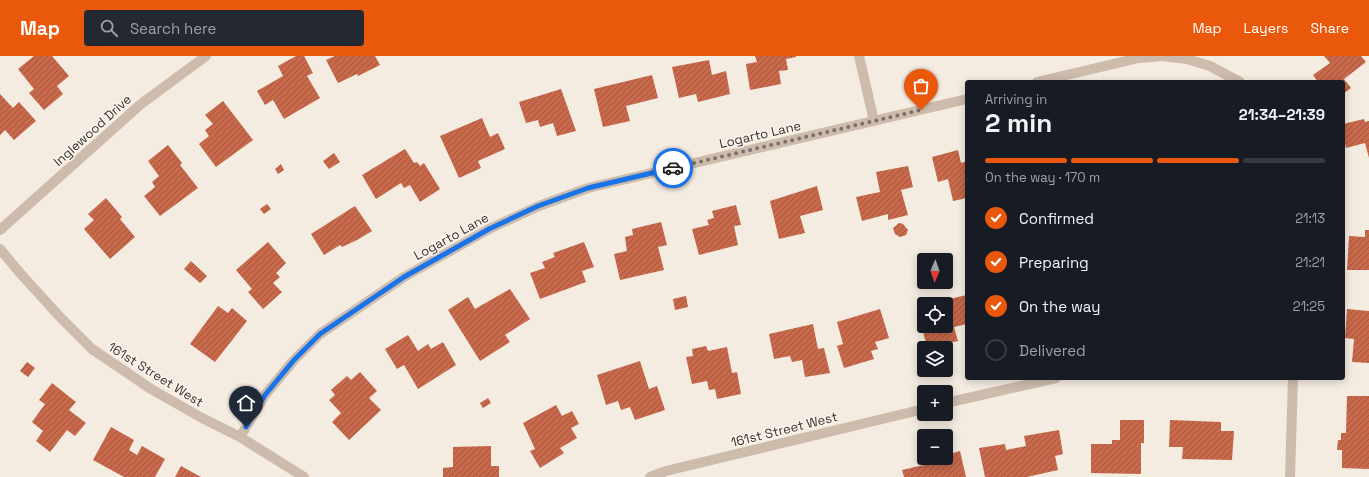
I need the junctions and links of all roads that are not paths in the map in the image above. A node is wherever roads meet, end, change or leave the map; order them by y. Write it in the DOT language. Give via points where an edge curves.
graph roads {
  1 [pos="206,56"];
  2 [pos="859,56"];
  3 [pos="1046,80"];
  4 [pos="1236,80"];
  5 [pos="965,98"];
  6 [pos="874,121"];
  7 [pos="0,230"];
  8 [pos="0,249"];
  9 [pos="1047,380"];
  10 [pos="1293,380"];
  11 [pos="953,401"];
  12 [pos="917,411"];
  13 [pos="240,437"];
  14 [pos="304,477"];
  15 [pos="650,477"];
  16 [pos="1290,477"];
  1 -- 7 [label="street, Inglewood Drive" via="141,104"];
  2 -- 6 [label="street"];
  3 -- 4 [label="street" via="1139,58 1162,56 1187,59 1210,66"];
  5 -- 6 [label="street, Logarto Lane"];
  6 -- 13 [label="street, Logarto Lane" via="588,188 538,206 489,229 404,277 320,334 265,395"];
  8 -- 13 [label="street, 161st Street West" via="92,349 151,389"];
  9 -- 11 [label="street"];
  10 -- 16 [label="street"];
  12 -- 15 [label="street, 161st Street West"];
  13 -- 14 [label="street, 161st Street West"];
}
